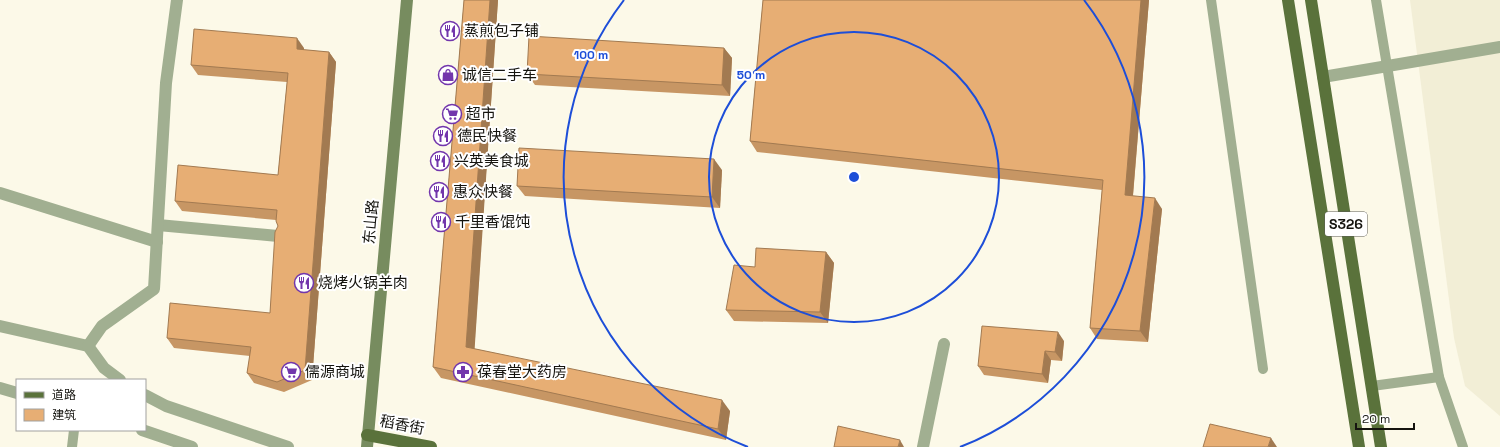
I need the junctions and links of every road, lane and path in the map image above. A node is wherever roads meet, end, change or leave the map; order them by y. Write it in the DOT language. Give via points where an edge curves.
graph roads {
  1 [pos="177,0"];
  2 [pos="407,0"];
  3 [pos="1211,0"];
  4 [pos="1288,0"];
  5 [pos="1311,0"];
  6 [pos="1376,0"];
  7 [pos="1500,47"];
  8 [pos="1386,66"];
  9 [pos="1323,77"];
  10 [pos="0,193"];
  11 [pos="158,225"];
  12 [pos="278,236"];
  13 [pos="157,242"];
  14 [pos="0,326"];
  15 [pos="944,344"];
  16 [pos="88,346"];
  17 [pos="1263,369"];
  18 [pos="1439,377"];
  19 [pos="119,379"];
  20 [pos="1372,386"];
  21 [pos="0,388"];
  22 [pos="16,393"];
  23 [pos="146,396"];
  24 [pos="74,431"];
  25 [pos="145,431"];
  26 [pos="367,441"];
  27 [pos="72,447"];
  28 [pos="192,447"];
  29 [pos="288,447"];
  30 [pos="431,447"];
  31 [pos="923,447"];
  32 [pos="1359,447"];
  33 [pos="1382,447"];
  34 [pos="1463,447"];
  1 -- 11 [label="street" via="166,83"];
  2 -- 26 [label="street, 东山路"];
  3 -- 17 [label="lane"];
  4 -- 32 [label="main road, S326"];
  5 -- 9 [label="main road, S326"];
  6 -- 8 [label="lane"];
  7 -- 8 [label="street"];
  8 -- 9 [label="street"];
  8 -- 18 [label="lane"];
  9 -- 20 [label="main road, S326"];
  10 -- 13 [label="street"];
  11 -- 12 [label="street"];
  11 -- 13 [label="street"];
  13 -- 16 [label="street" via="154,289 102,326"];
  14 -- 16 [label="street"];
  15 -- 31 [label="street"];
  16 -- 19 [label="street" via="104,368"];
  18 -- 20 [label="lane"];
  18 -- 34 [label="lane"];
  20 -- 33 [label="main road, S326"];
  21 -- 22 [label="street"];
  23 -- 29 [label="street" via="166,406"];
  24 -- 27 [label="lane"];
  25 -- 28 [label="street"];
  26 -- 30 [label="main road, 稻香街"];
}
